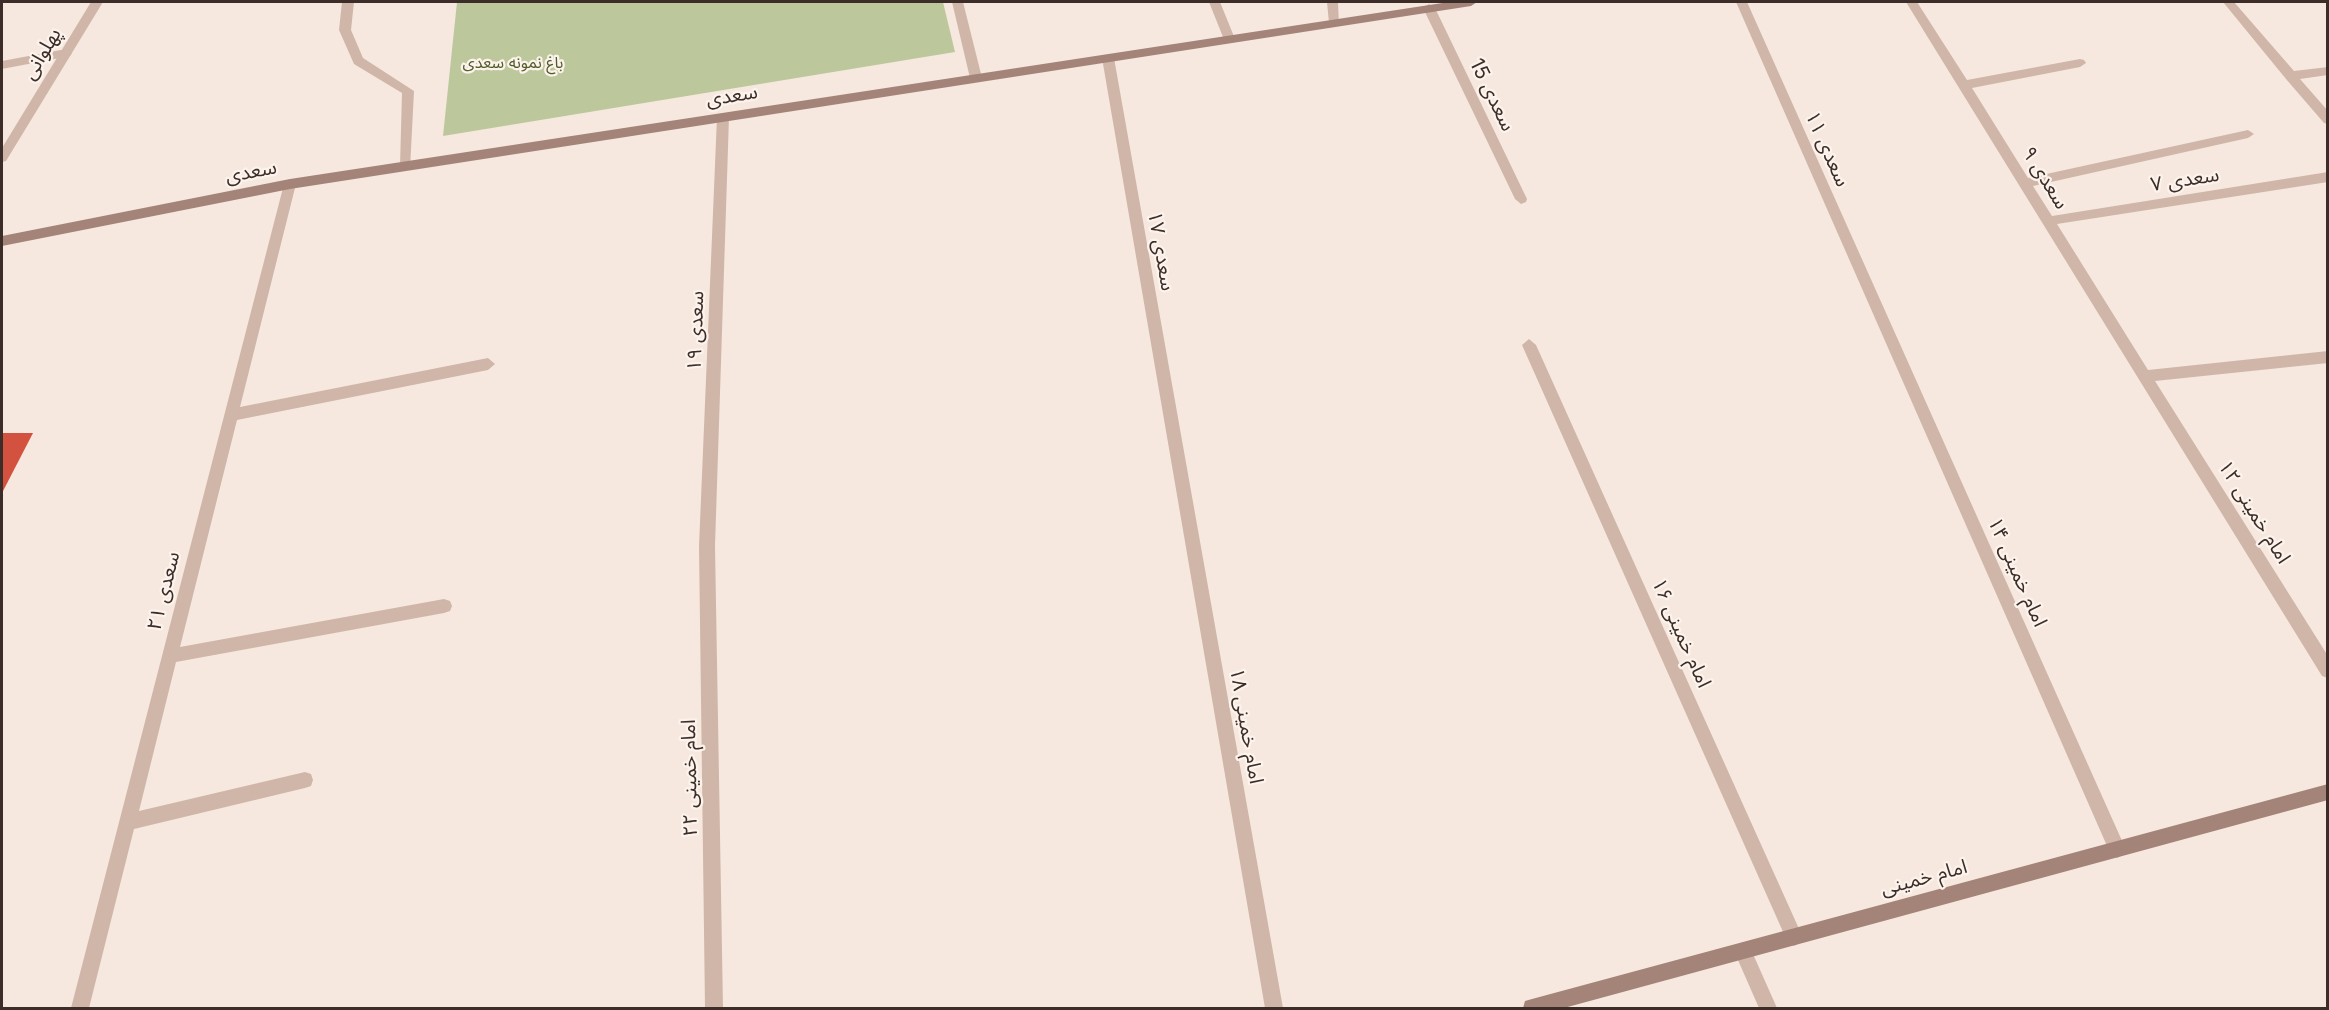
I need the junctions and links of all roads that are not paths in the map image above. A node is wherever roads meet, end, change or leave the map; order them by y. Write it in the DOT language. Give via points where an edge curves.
graph roads {
  1 [pos="98,2"];
  2 [pos="348,2"];
  3 [pos="957,2"];
  4 [pos="1214,2"];
  5 [pos="1332,2"];
  6 [pos="1471,2"];
  7 [pos="1741,2"];
  8 [pos="1912,2"];
  9 [pos="2228,2"];
  10 [pos="1429,8"];
  11 [pos="1335,23"];
  12 [pos="1229,39"];
  13 [pos="66,53"];
  14 [pos="1108,58"];
  15 [pos="2080,63"];
  16 [pos="2,65"];
  17 [pos="2328,71"];
  18 [pos="2290,76"];
  19 [pos="976,78"];
  20 [pos="1964,85"];
  21 [pos="723,117"];
  22 [pos="2328,120"];
  23 [pos="2248,134"];
  24 [pos="2,159"];
  25 [pos="406,166"];
  26 [pos="2328,177"];
  27 [pos="2025,183"];
  28 [pos="290,184"];
  29 [pos="1521,199"];
  30 [pos="2048,221"];
  31 [pos="2,241"];
  32 [pos="1879,312"];
  33 [pos="1529,345"];
  34 [pos="2328,357"];
  35 [pos="488,364"];
  36 [pos="2144,376"];
  37 [pos="231,415"];
  38 [pos="1177,452"];
  39 [pos="707,546"];
  40 [pos="444,606"];
  41 [pos="170,656"];
  42 [pos="2328,671"];
  43 [pos="305,780"];
  44 [pos="2328,792"];
  45 [pos="127,822"];
  46 [pos="2117,849"];
  47 [pos="1794,937"];
  48 [pos="1743,951"];
  49 [pos="1580,1002"];
  50 [pos="80,1008"];
  51 [pos="714,1008"];
  52 [pos="1274,1008"];
  53 [pos="1532,1008"];
  54 [pos="1768,1008"];
  1 -- 13 [label="street, پهلوانی"];
  2 -- 25 [label="street" via="345,30 358,61 408,92"];
  3 -- 19 [label="street"];
  4 -- 12 [label="street"];
  5 -- 11 [label="street"];
  6 -- 10 [label="main road, سعدی"];
  7 -- 32 [label="street, سعدی ۱۱"];
  8 -- 20 [label="street, سعدی ۹"];
  9 -- 18 [label="street"];
  10 -- 11 [label="main road, سعدی"];
  10 -- 29 [label="street, سعدی 15"];
  11 -- 12 [label="main road, سعدی"];
  12 -- 14 [label="main road, سعدی"];
  13 -- 16 [label="street"];
  13 -- 24 [label="street, پهلوانی"];
  14 -- 19 [label="main road, سعدی"];
  14 -- 38 [label="street, سعدی ۱۷"];
  15 -- 20 [label="street"];
  17 -- 18 [label="street"];
  18 -- 22 [label="street"];
  19 -- 21 [label="main road, سعدی"];
  20 -- 27 [label="street, سعدی ۹"];
  21 -- 25 [label="main road, سعدی"];
  21 -- 39 [label="street, سعدی ۱۹"];
  23 -- 27 [label="street"];
  25 -- 28 [label="main road, سعدی"];
  26 -- 30 [label="street, سعدی ۷"];
  27 -- 30 [label="street, سعدی ۹"];
  28 -- 31 [label="main road, سعدی"];
  28 -- 37 [label="street, سعدی ۲۱"];
  30 -- 36 [label="street, سعدی ۹"];
  32 -- 46 [label="street, امام خمینی ۱۴"];
  33 -- 47 [label="street, امام خمینی ۱۶"];
  34 -- 36 [label="street"];
  35 -- 37 [label="street"];
  36 -- 42 [label="street, امام خمینی ۱۲"];
  37 -- 41 [label="street, سعدی ۲۱"];
  38 -- 52 [label="street, امام خمینی ۱۸"];
  39 -- 51 [label="street, امام خمینی ۲۲"];
  40 -- 41 [label="street"];
  41 -- 45 [label="street, سعدی ۲۱"];
  43 -- 45 [label="street"];
  44 -- 46 [label="main road, امام خمینی"];
  45 -- 50 [label="street, سعدی ۲۱"];
  46 -- 47 [label="main road, امام خمینی"];
  47 -- 48 [label="main road, امام خمینی"];
  48 -- 49 [label="main road, امام خمینی"];
  48 -- 54 [label="street"];
  49 -- 53 [label="main road, امام خمینی"];
}
